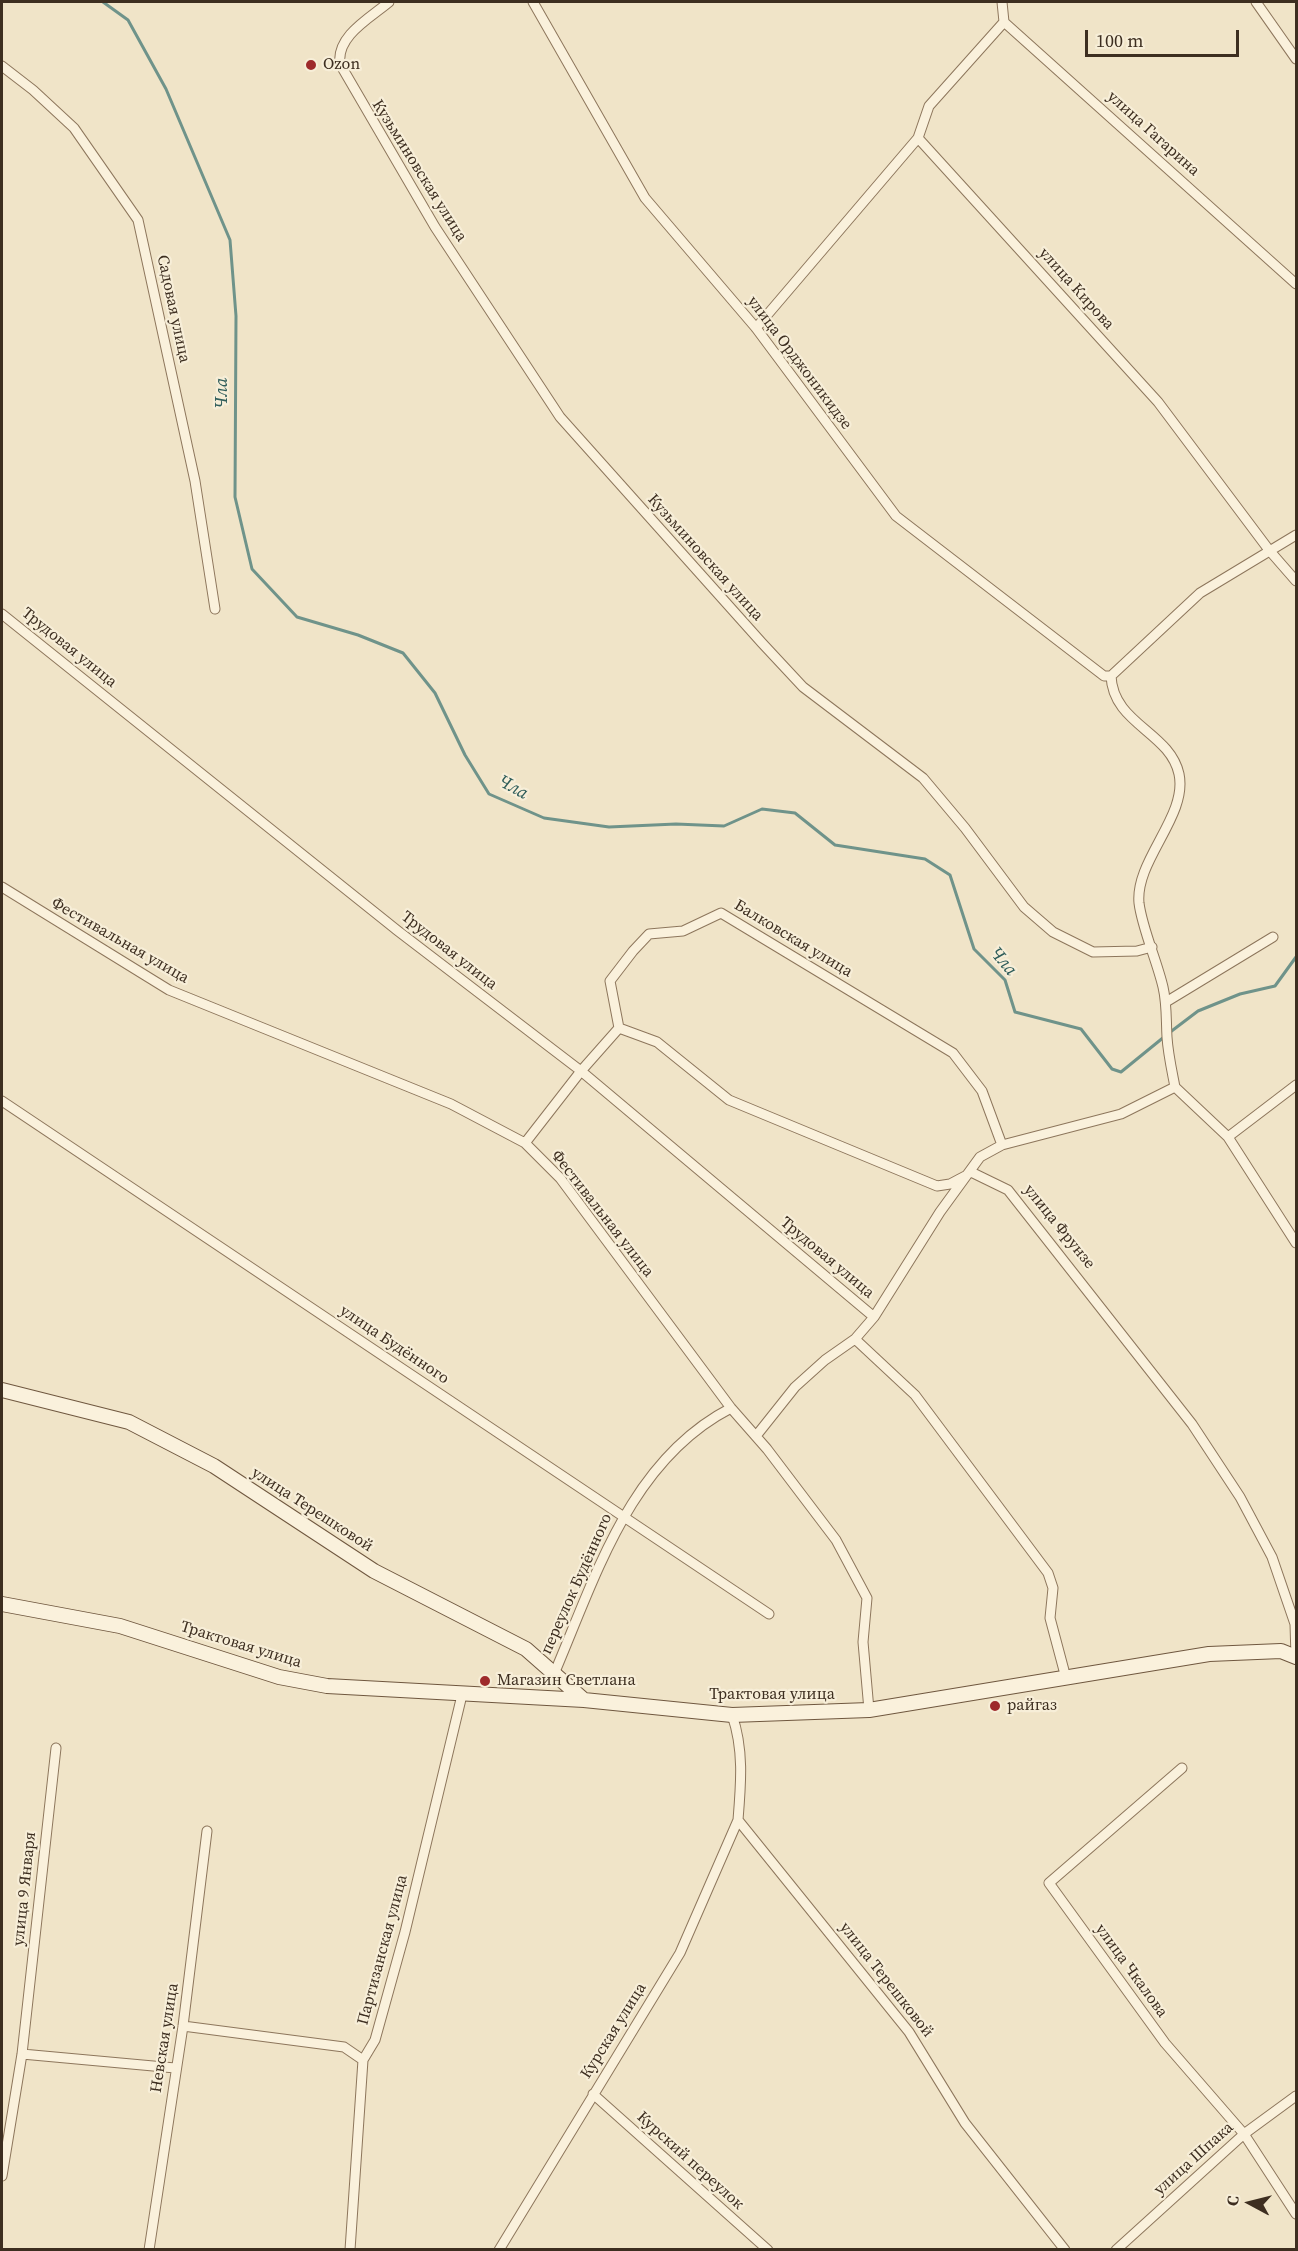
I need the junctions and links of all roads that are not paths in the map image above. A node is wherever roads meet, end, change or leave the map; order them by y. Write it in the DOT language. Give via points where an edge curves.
graph roads {
  1 [pos="389,2"];
  2 [pos="533,2"];
  3 [pos="1002,2"];
  4 [pos="1256,2"];
  5 [pos="1004,22"];
  6 [pos="1296,59"];
  7 [pos="2,66"];
  8 [pos="918,138"];
  9 [pos="1296,284"];
  10 [pos="756,328"];
  11 [pos="1296,536"];
  12 [pos="1269,550"];
  13 [pos="1296,581"];
  14 [pos="215,609"];
  15 [pos="2,614"];
  16 [pos="1111,676"];
  17 [pos="2,887"];
  18 [pos="1273,937"];
  19 [pos="1152,947"];
  20 [pos="1166,1002"];
  21 [pos="619,1028"];
  22 [pos="581,1071"];
  23 [pos="1296,1084"];
  24 [pos="1175,1087"];
  25 [pos="2,1101"];
  26 [pos="1228,1137"];
  27 [pos="525,1143"];
  28 [pos="1002,1145"];
  29 [pos="971,1172"];
  30 [pos="1296,1243"];
  31 [pos="874,1317"];
  32 [pos="855,1339"];
  33 [pos="2,1390"];
  34 [pos="731,1408"];
  35 [pos="756,1436"];
  36 [pos="623,1515"];
  37 [pos="2,1604"];
  38 [pos="770,1614"];
  39 [pos="1296,1657"];
  40 [pos="554,1674"];
  41 [pos="1066,1678"];
  42 [pos="462,1695"];
  43 [pos="584,1700"];
  44 [pos="868,1710"];
  45 [pos="732,1715"];
  46 [pos="56,1748"];
  47 [pos="1182,1768"];
  48 [pos="738,1820"];
  49 [pos="207,1831"];
  50 [pos="183,2026"];
  51 [pos="22,2054"];
  52 [pos="363,2060"];
  53 [pos="175,2068"];
  54 [pos="593,2094"];
  55 [pos="1296,2096"];
  56 [pos="1244,2134"];
  57 [pos="2,2176"];
  58 [pos="1296,2214"];
  59 [pos="763,2248"];
  60 [pos="149,2250"];
  61 [pos="350,2250"];
  62 [pos="499,2250"];
  63 [pos="1065,2250"];
  64 [pos="1116,2250"];
  1 -- 19 [label="street, Кузьминовская улица" via="345,40 340,64 435,227 560,417 803,687 923,778 1024,907 1053,932 1094,952"];
  2 -- 10 [label="street, улица Орджоникидзе" via="645,198"];
  3 -- 5 [label="street"];
  4 -- 6 [label="street"];
  5 -- 8 [label="street" via="929,106"];
  5 -- 9 [label="street, улица Гагарина"];
  7 -- 14 [label="street, Садовая улица" via="74,128 138,220 195,481"];
  8 -- 10 [label="street"];
  8 -- 12 [label="street, улица Кирова" via="1158,402"];
  10 -- 16 [label="street, улица Орджоникидзе" via="896,516 1104,676"];
  11 -- 12 [label="street"];
  12 -- 13 [label="street, улица Кирова"];
  12 -- 16 [label="street" via="1200,593"];
  15 -- 22 [label="street, Трудовая улица" via="398,931"];
  16 -- 19 [label="street" via="1112,693 1119,706 1171,754 1179,773 1181,793 1142,883 1139,903"];
  17 -- 27 [label="street, Фестивальная улица" via="169,990 451,1104"];
  18 -- 20 [label="street"];
  19 -- 20 [label="street"];
  20 -- 24 [label="street" via="1168,1050"];
  21 -- 22 [label="street"];
  21 -- 28 [label="street, Балковская улица" via="610,981 633,951 649,934 683,931 721,913 953,1053 982,1091"];
  21 -- 29 [label="street" via="657,1042 729,1100 857,1154 937,1185 950,1184"];
  22 -- 27 [label="street"];
  22 -- 31 [label="street, Трудовая улица"];
  23 -- 26 [label="street"];
  24 -- 26 [label="street"];
  24 -- 28 [label="street" via="1121,1114"];
  25 -- 36 [label="street, улица Будённого"];
  26 -- 30 [label="street"];
  27 -- 34 [label="street, Фестивальная улица" via="560,1178"];
  28 -- 29 [label="street" via="980,1157"];
  29 -- 31 [label="street" via="940,1212"];
  29 -- 39 [label="street, улица Фрунзе" via="1008,1190 1192,1424 1240,1497 1272,1557 1295,1624"];
  31 -- 32 [label="street"];
  32 -- 35 [label="street" via="795,1388"];
  32 -- 41 [label="street" via="915,1395 1048,1573 1053,1588 1050,1618"];
  33 -- 40 [label="street, улица Терешковой" via="129,1422 203,1460 374,1571 526,1648"];
  34 -- 35 [label="street, Фестивальная улица"];
  34 -- 36 [label="street, переулок Будённого" via="673,1448"];
  35 -- 44 [label="street, Фестивальная улица" via="836,1540 867,1598 863,1642"];
  36 -- 38 [label="street, улица Будённого"];
  36 -- 40 [label="street, переулок Будённого"];
  37 -- 42 [label="street, Трактовая улица" via="120,1626 279,1677 327,1686"];
  39 -- 41 [label="street, Трактовая улица" via="1281,1651 1209,1654"];
  40 -- 43 [label="street, улица Терешковой"];
  41 -- 44 [label="street, Трактовая улица"];
  42 -- 43 [label="street, Трактовая улица"];
  42 -- 52 [label="street, Партизанская улица" via="405,1932 375,2040"];
  43 -- 45 [label="street, Трактовая улица"];
  44 -- 45 [label="street, Трактовая улица"];
  45 -- 48 [label="street" via="740,1736"];
  46 -- 51 [label="street, улица 9 Января"];
  47 -- 56 [label="street, улица Чкалова" via="1049,1883 1165,2043"];
  48 -- 54 [label="street, Курская улица" via="680,1953"];
  48 -- 63 [label="street, улица Терешковой" via="909,2032 965,2123"];
  49 -- 50 [label="street, Невская улица"];
  50 -- 52 [label="street" via="344,2047"];
  50 -- 53 [label="street, Невская улица"];
  51 -- 53 [label="street"];
  51 -- 57 [label="street, улица 9 Января"];
  52 -- 61 [label="street, Партизанская улица"];
  53 -- 60 [label="street, Невская улица"];
  54 -- 59 [label="street, Курский переулок"];
  54 -- 62 [label="street, Курская улица"];
  55 -- 56 [label="street, улица Шпака"];
  56 -- 58 [label="street, улица Чкалова"];
  56 -- 64 [label="street, улица Шпака"];
}
